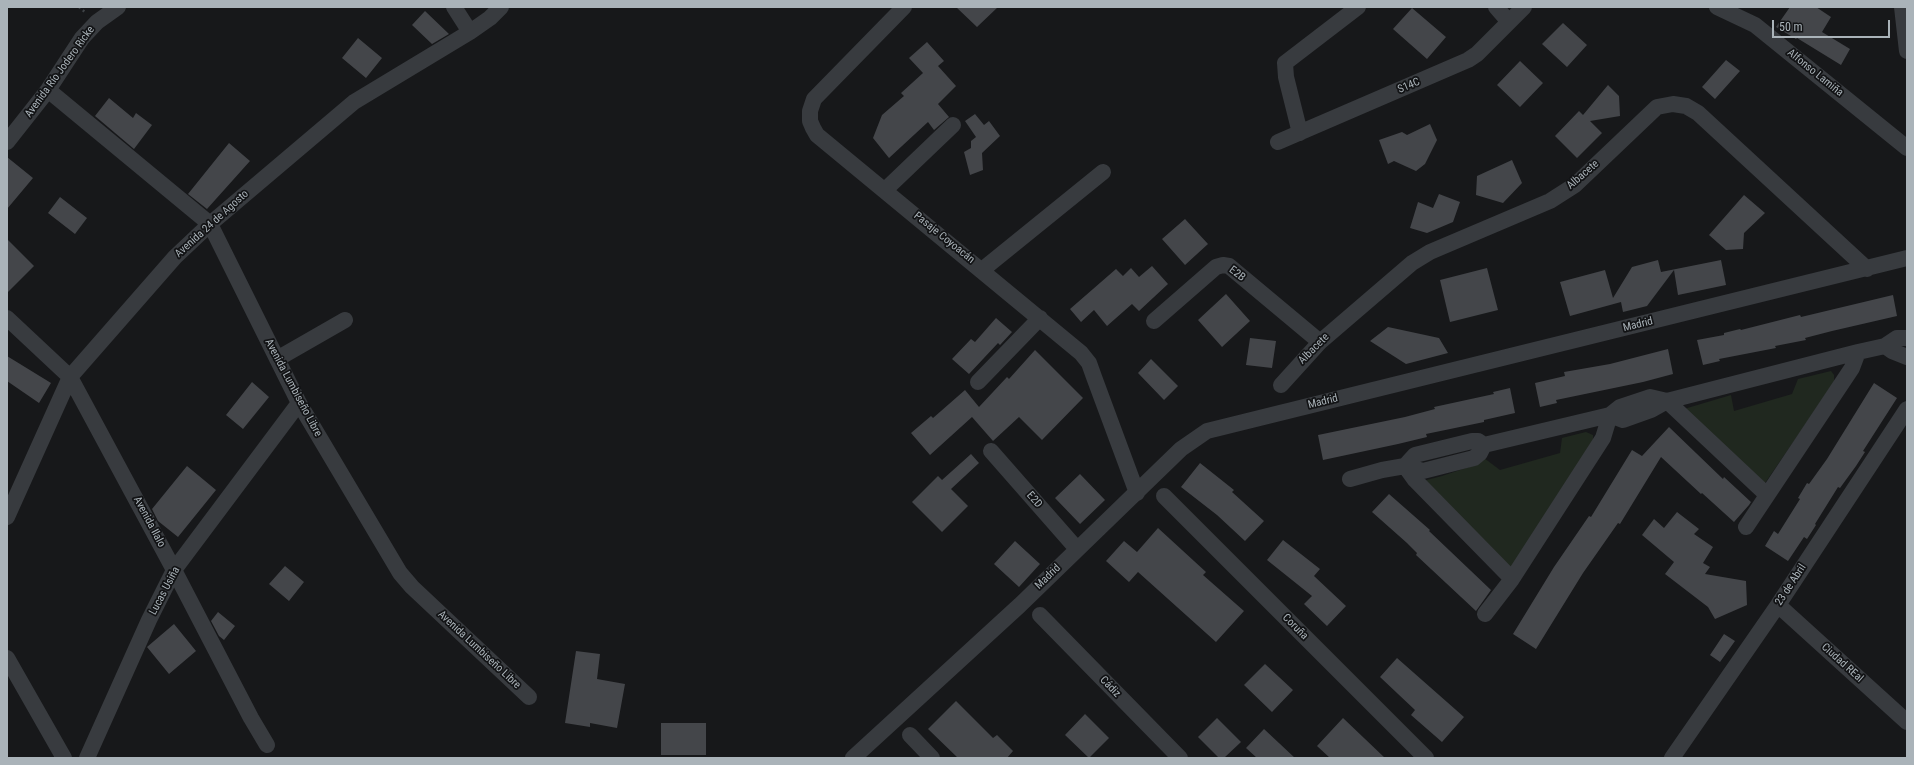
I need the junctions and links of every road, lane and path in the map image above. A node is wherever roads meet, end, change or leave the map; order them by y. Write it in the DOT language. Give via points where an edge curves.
graph roads {
  1 [pos="118,7"];
  2 [pos="454,7"];
  3 [pos="501,7"];
  4 [pos="904,7"];
  5 [pos="1358,7"];
  6 [pos="1496,7"];
  7 [pos="1524,7"];
  8 [pos="1717,7"];
  9 [pos="1902,7"];
  10 [pos="1509,22"];
  11 [pos="470,32"];
  12 [pos="1907,50"];
  13 [pos="48,90"];
  14 [pos="954,125"];
  15 [pos="1300,133"];
  16 [pos="7,142"];
  17 [pos="1278,142"];
  18 [pos="1907,148"];
  19 [pos="1103,172"];
  20 [pos="886,190"];
  21 [pos="210,224"];
  22 [pos="1907,258"];
  23 [pos="1867,268"];
  24 [pos="982,270"];
  25 [pos="7,318"];
  26 [pos="1040,318"];
  27 [pos="345,320"];
  28 [pos="1154,321"];
  29 [pos="1907,338"];
  30 [pos="1320,342"];
  31 [pos="1885,346"];
  32 [pos="1858,352"];
  33 [pos="1907,357"];
  34 [pos="277,359"];
  35 [pos="70,377"];
  36 [pos="978,382"];
  37 [pos="1281,385"];
  38 [pos="1667,400"];
  39 [pos="299,403"];
  40 [pos="1907,409"];
  41 [pos="1610,415"];
  42 [pos="991,452"];
  43 [pos="1405,466"];
  44 [pos="1350,479"];
  45 [pos="1137,493"];
  46 [pos="1767,495"];
  47 [pos="1164,496"];
  48 [pos="7,517"];
  49 [pos="1746,527"];
  50 [pos="1077,549"];
  51 [pos="174,570"];
  52 [pos="1512,579"];
  53 [pos="1778,606"];
  54 [pos="1485,614"];
  55 [pos="1040,615"];
  56 [pos="7,658"];
  57 [pos="529,697"];
  58 [pos="1907,722"];
  59 [pos="910,735"];
  60 [pos="267,744"];
  61 [pos="64,758"];
  62 [pos="87,758"];
  63 [pos="853,758"];
  64 [pos="932,758"];
  65 [pos="1180,758"];
  66 [pos="1426,758"];
  67 [pos="1672,758"];
  1 -- 13 [label="street, Avenida Río Jodero Ricke" via="97,22 82,38"];
  2 -- 11 [label="street"];
  3 -- 11 [label="street, Avenida 24 de Agosto"];
  4 -- 20 [label="street, Pasaje Coyoacán" via="823,88 814,99 810,111 810,121 817,135"];
  5 -- 15 [label="street" via="1285,63"];
  6 -- 10 [label="street"];
  7 -- 10 [label="street, S14C"];
  8 -- 18 [label="street, Alfonso Lamiña" via="1755,25"];
  9 -- 12 [label="street"];
  10 -- 15 [label="street, S14C" via="1468,60"];
  11 -- 21 [label="street, Avenida 24 de Agosto" via="354,102"];
  13 -- 16 [label="street, Avenida Río Jodero Ricke"];
  13 -- 21 [label="street, Avenida Lumbiseño Libre"];
  14 -- 20 [label="street"];
  15 -- 17 [label="street, S14C"];
  19 -- 24 [label="street"];
  20 -- 24 [label="street, Pasaje Coyoacán"];
  21 -- 34 [label="street, Avenida Lumbiseño Libre"];
  21 -- 35 [label="street, Avenida 24 de Agosto" via="175,257"];
  22 -- 23 [label="street, Madrid"];
  23 -- 30 [label="street, Albacete" via="1698,113 1686,106 1673,104 1657,107 1575,185 1550,201 1430,252 1412,263"];
  23 -- 45 [label="street, Madrid" via="1207,431 1195,438"];
  24 -- 26 [label="street, Pasaje Coyoacán"];
  25 -- 35 [label="street, Avenida Ilalo"];
  26 -- 36 [label="street"];
  26 -- 45 [label="street, Pasaje Coyoacán" via="1089,363"];
  27 -- 34 [label="street"];
  28 -- 30 [label="street, E2B" via="1216,267 1223,265 1229,266"];
  29 -- 31 [label="street" via="1897,338"];
  30 -- 37 [label="street, Albacete"];
  31 -- 32 [label="street"];
  31 -- 33 [label="street"];
  32 -- 38 [label="street"];
  32 -- 46 [label="street" via="1852,368"];
  34 -- 39 [label="street, Avenida Lumbiseño Libre"];
  35 -- 48 [label="street, Avenida 24 de Agosto"];
  35 -- 51 [label="street, Avenida Ilalo"];
  38 -- 41 [label="street" via="1651,410 1623,420"];
  38 -- 46 [label="street"];
  39 -- 51 [label="street, Lucas Usiña"];
  39 -- 57 [label="street, Avenida Lumbiseño Libre" via="400,573"];
  40 -- 53 [label="street, 23 de Abril"];
  41 -- 43 [label="street" via="1484,446 1474,458 1430,469 1419,471"];
  41 -- 52 [label="street" via="1603,438"];
  42 -- 50 [label="street, E2D"];
  43 -- 44 [label="street"];
  43 -- 52 [label="street" via="1415,480"];
  45 -- 50 [label="street, Madrid"];
  46 -- 49 [label="street"];
  47 -- 66 [label="street, Coruña"];
  50 -- 63 [label="street, Madrid" via="1020,605"];
  51 -- 60 [label="street, Avenida Ilalo"];
  51 -- 62 [label="street, Lucas Usiña"];
  52 -- 54 [label="street"];
  53 -- 58 [label="street, Ciudad REal"];
  53 -- 67 [label="street, 23 de Abril"];
  55 -- 65 [label="street, Cádiz"];
  56 -- 61 [label="street"];
  59 -- 64 [label="street"];
}
